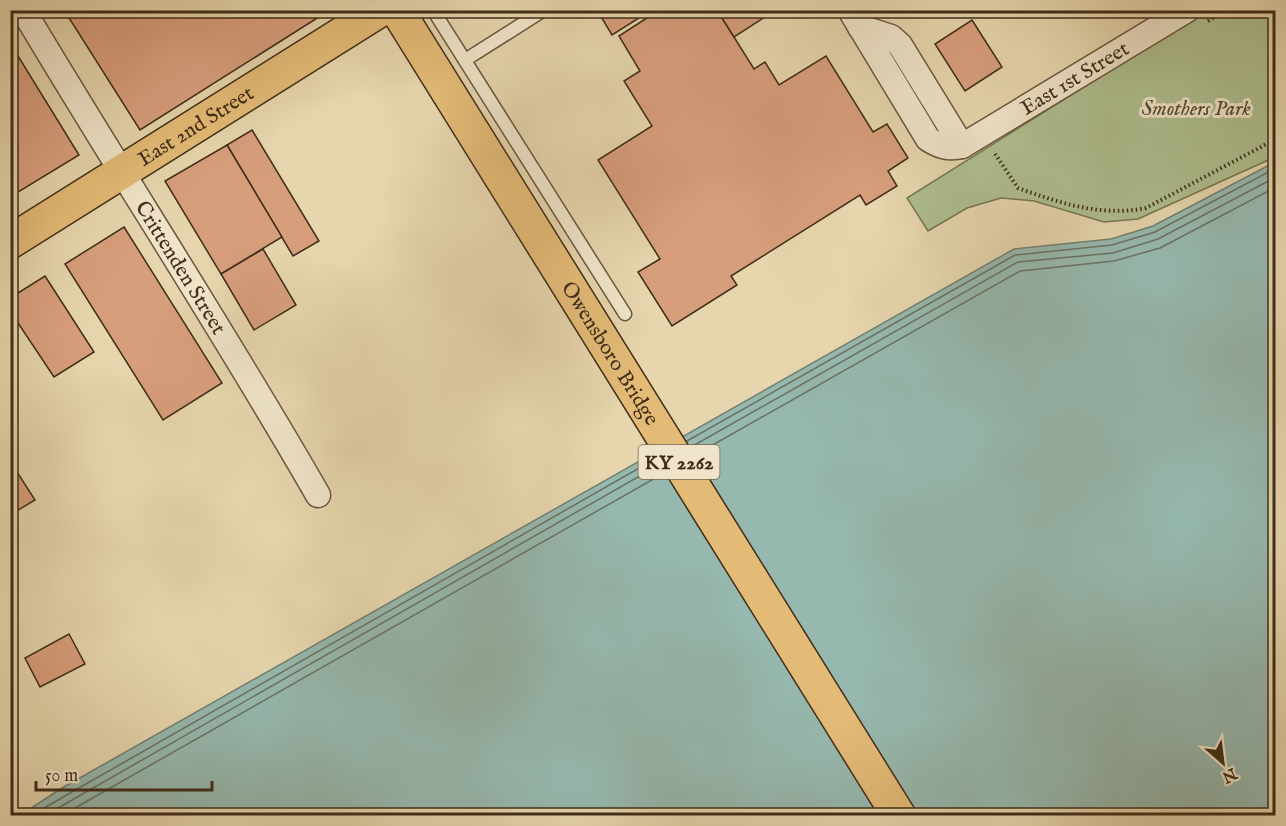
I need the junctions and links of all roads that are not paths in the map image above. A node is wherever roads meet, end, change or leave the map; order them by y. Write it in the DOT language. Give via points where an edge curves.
graph roads {
  1 [pos="23,10"];
  2 [pos="380,10"];
  3 [pos="397,10"];
  4 [pos="433,10"];
  5 [pos="544,10"];
  6 [pos="1196,17"];
  7 [pos="855,19"];
  8 [pos="465,60"];
  9 [pos="120,174"];
  10 [pos="10,242"];
  11 [pos="625,314"];
  12 [pos="318,495"];
  13 [pos="899,816"];
  1 -- 9 [label="street, Crittenden Street"];
  2 -- 9 [label="main road, East 2nd Street"];
  3 -- 13 [label="main road, Owensboro Bridge / KY 2262"];
  4 -- 8 [label="lane"];
  5 -- 8 [label="lane"];
  6 -- 7 [label="street, East 1st Street" via="962,146 900,45"];
  8 -- 11 [label="lane"];
  9 -- 10 [label="main road, East 2nd Street"];
  9 -- 12 [label="street, Crittenden Street" via="247,372"];
}
